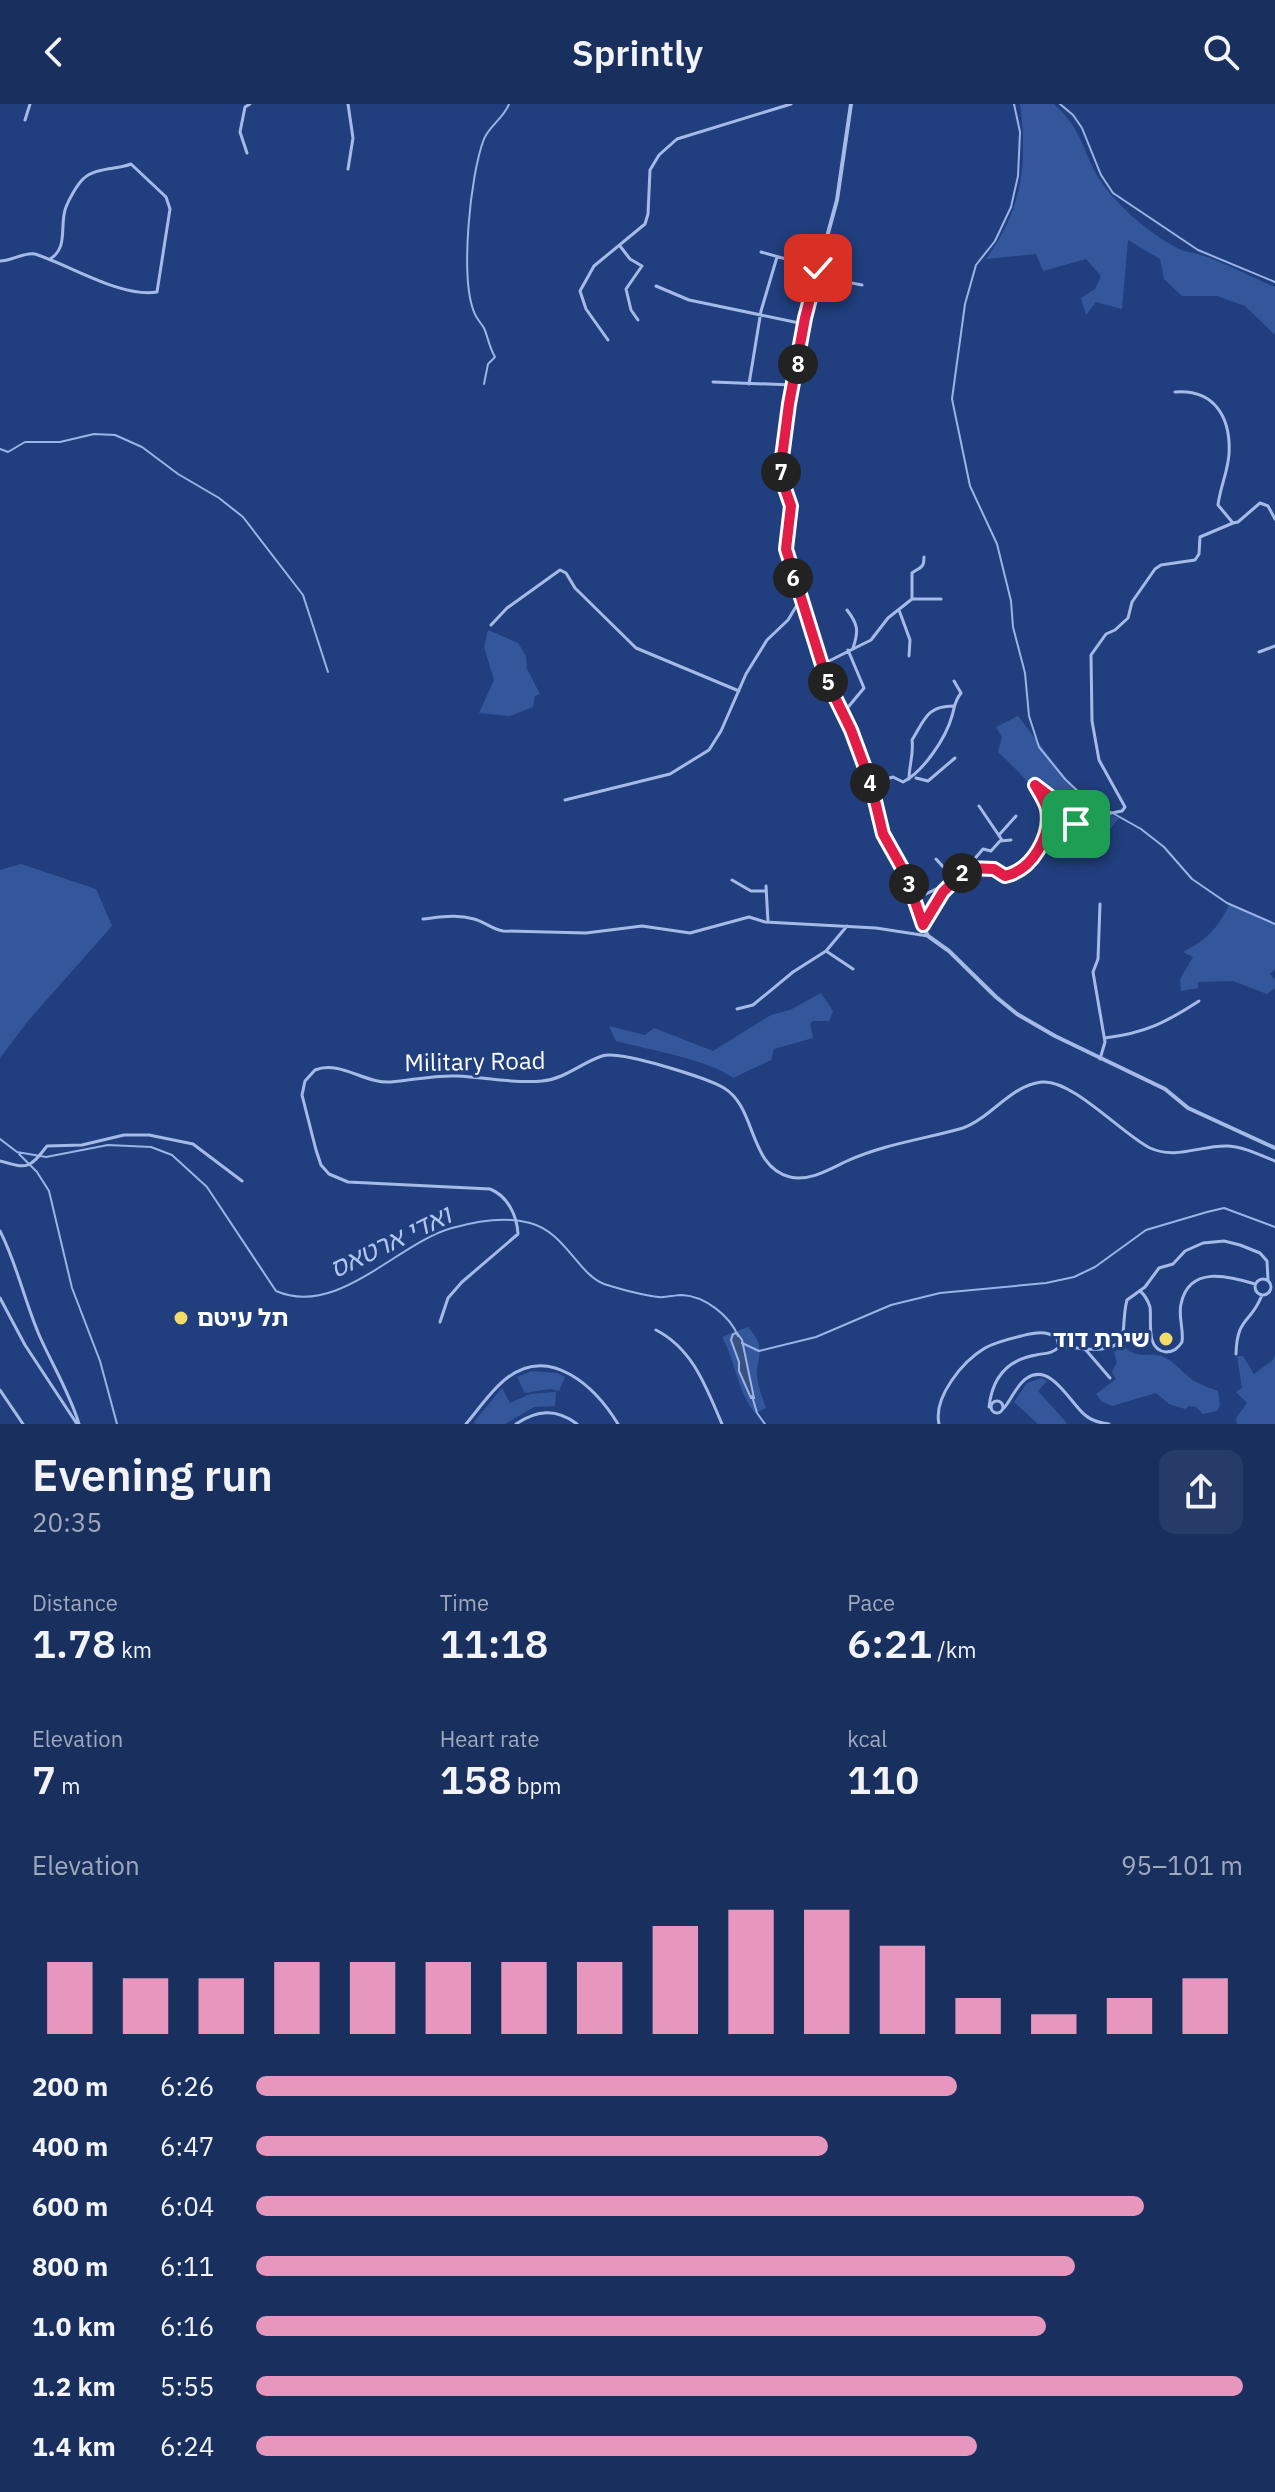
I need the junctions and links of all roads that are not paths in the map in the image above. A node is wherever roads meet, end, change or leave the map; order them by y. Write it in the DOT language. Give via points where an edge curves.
graph roads {
  1 [pos="30,104"];
  2 [pos="250,104"];
  3 [pos="348,104"];
  4 [pos="791,104"];
  5 [pos="851,104"];
  6 [pos="25,120"];
  7 [pos="247,153"];
  8 [pos="348,169"];
  9 [pos="619,246"];
  10 [pos="761,252"];
  11 [pos="777,257"];
  12 [pos="50,259"];
  13 [pos="0,261"];
  14 [pos="818,268"];
  15 [pos="816,276"];
  16 [pos="862,285"];
  17 [pos="656,286"];
  18 [pos="761,314"];
  19 [pos="638,320"];
  20 [pos="804,324"];
  21 [pos="608,340"];
  22 [pos="713,382"];
  23 [pos="749,384"];
  24 [pos="793,385"];
  25 [pos="1175,392"];
  26 [pos="1275,519"];
  27 [pos="1233,523"];
  28 [pos="924,557"];
  29 [pos="912,599"];
  30 [pos="941,599"];
  31 [pos="800,600"];
  32 [pos="899,609"];
  33 [pos="847,610"];
  34 [pos="491,625"];
  35 [pos="1275,646"];
  36 [pos="853,648"];
  37 [pos="848,650"];
  38 [pos="1259,652"];
  39 [pos="909,656"];
  40 [pos="823,664"];
  41 [pos="954,681"];
  42 [pos="739,691"];
  43 [pos="953,706"];
  44 [pos="843,714"];
  45 [pos="955,758"];
  46 [pos="911,778"];
  47 [pos="871,784"];
  48 [pos="565,800"];
  49 [pos="979,806"];
  50 [pos="1016,816"];
  51 [pos="1001,838"];
  52 [pos="1011,840"];
  53 [pos="936,859"];
  54 [pos="967,868"];
  55 [pos="732,880"];
  56 [pos="955,880"];
  57 [pos="766,886"];
  58 [pos="765,891"];
  59 [pos="926,894"];
  60 [pos="940,897"];
  61 [pos="1100,904"];
  62 [pos="423,919"];
  63 [pos="768,922"];
  64 [pos="923,925"];
  65 [pos="848,926"];
  66 [pos="928,936"];
  67 [pos="826,951"];
  68 [pos="853,969"];
  69 [pos="1199,1001"];
  70 [pos="737,1009"];
  71 [pos="1105,1038"];
  72 [pos="1100,1059"];
  73 [pos="1275,1148"];
  74 [pos="0,1161"];
  75 [pos="1275,1161"];
  76 [pos="242,1181"];
  77 [pos="0,1231"];
  78 [pos="1268,1280"];
  79 [pos="1255,1284"];
  80 [pos="1273,1290"];
  81 [pos="1140,1291"];
  82 [pos="1262,1295"];
  83 [pos="0,1298"];
  84 [pos="440,1322"];
  85 [pos="656,1330"];
  86 [pos="1059,1346"];
  87 [pos="1085,1349"];
  88 [pos="1236,1354"];
  89 [pos="1110,1378"];
  90 [pos="994,1384"];
  91 [pos="0,1390"];
  92 [pos="1015,1391"];
  93 [pos="1000,1401"];
  94 [pos="989,1407"];
  95 [pos="1004,1408"];
  96 [pos="23,1424"];
  97 [pos="78,1424"];
  98 [pos="466,1424"];
  99 [pos="516,1424"];
  100 [pos="577,1424"];
  101 [pos="618,1424"];
  102 [pos="722,1424"];
  103 [pos="939,1424"];
  104 [pos="1109,1424"];
  1 -- 6 [label="street"];
  2 -- 7 [label="street" via="240,132"];
  3 -- 8 [label="street" via="353,138"];
  4 -- 9 [label="street" via="677,139 650,170 645,224"];
  5 -- 14 [label="street" via="837,200"];
  9 -- 19 [label="street" via="642,266 626,289"];
  9 -- 21 [label="street" via="594,266 580,291"];
  10 -- 11 [label="street"];
  11 -- 14 [label="street"];
  11 -- 18 [label="street"];
  12 -- 12 [label="street" via="110,284 157,292 168,200 131,164 88,176 66,206 60,247"];
  12 -- 13 [label="street" via="28,253"];
  14 -- 15 [label="street"];
  15 -- 16 [label="street"];
  15 -- 20 [label="street"];
  17 -- 18 [label="street" via="689,300"];
  18 -- 20 [label="street"];
  18 -- 23 [label="street"];
  20 -- 24 [label="street"];
  22 -- 23 [label="street"];
  23 -- 24 [label="street"];
  24 -- 31 [label="street" via="781,473 791,506 786,549"];
  25 -- 27 [label="street" via="1208,397 1220,410 1229,456 1218,505"];
  26 -- 27 [label="street" via="1260,503"];
  27 -- 54 [label="street" via="1200,537 1195,560 1155,569 1132,602 1128,618 1106,634 1091,655 1092,721 1099,760 1125,807 1122,811 1076,824 1035,785 1047,808 1047,826 1035,856 1011,875"];
  28 -- 29 [label="street" via="924,565 912,573"];
  29 -- 30 [label="street"];
  29 -- 32 [label="street"];
  31 -- 40 [label="street"];
  31 -- 42 [label="street" via="767,640"];
  32 -- 36 [label="street" via="871,640"];
  32 -- 39 [label="street" via="910,640"];
  33 -- 36 [label="street" via="858,630"];
  34 -- 42 [label="street" via="560,570 636,648"];
  35 -- 38 [label="street"];
  36 -- 37 [label="street"];
  37 -- 40 [label="street"];
  37 -- 44 [label="street" via="864,688"];
  40 -- 44 [label="street"];
  41 -- 43 [label="street" via="961,693"];
  42 -- 48 [label="street" via="709,750 670,774"];
  43 -- 46 [label="street" via="938,744"];
  43 -- 46 [label="street" via="933,710 912,740"];
  44 -- 47 [label="street"];
  45 -- 46 [label="street" via="928,781"];
  46 -- 47 [label="street"];
  47 -- 64 [label="street" via="883,834 906,875"];
  49 -- 51 [label="street"];
  50 -- 51 [label="street"];
  51 -- 52 [label="street"];
  51 -- 54 [label="street"];
  53 -- 56 [label="street"];
  54 -- 56 [label="street"];
  55 -- 58 [label="street" via="751,891"];
  56 -- 60 [label="street"];
  57 -- 58 [label="street"];
  58 -- 63 [label="street"];
  59 -- 60 [label="street" via="936,889"];
  60 -- 64 [label="street"];
  61 -- 71 [label="street" via="1093,972"];
  62 -- 63 [label="street" via="455,915 503,931 586,933 642,926 690,933 749,917"];
  63 -- 65 [label="street"];
  64 -- 66 [label="street"];
  65 -- 66 [label="street"];
  65 -- 67 [label="street"];
  66 -- 72 [label="street" via="1017,1014"];
  67 -- 68 [label="street"];
  67 -- 70 [label="street" via="753,1005"];
  69 -- 71 [label="street" via="1165,1024"];
  71 -- 72 [label="street"];
  72 -- 73 [label="street"];
  74 -- 76 [label="street" via="24,1168 47,1146 149,1135 193,1144"];
  75 -- 84 [label="street, Military Road" via="1231,1146 1173,1153 1153,1149 1069,1089 1046,1082 1024,1087 970,1126 868,1152 826,1172 797,1178 768,1164 741,1105 728,1091 627,1056 601,1056 542,1081 445,1076 382,1082 335,1068 315,1070 305,1081 302,1100 321,1165 334,1178 490,1189 504,1196 512,1210 518,1234 462,1282 448,1298"];
  77 -- 97 [label="street"];
  78 -- 79 [label="street"];
  78 -- 80 [label="street"];
  78 -- 81 [label="street" via="1263,1256 1217,1241 1191,1247 1173,1264 1163,1265"];
  79 -- 81 [label="street" via="1218,1275 1195,1283 1180,1306 1182,1342 1168,1352 1153,1341 1150,1308"];
  79 -- 82 [label="street"];
  80 -- 82 [label="street"];
  81 -- 87 [label="street" via="1126,1303 1122,1338 1110,1347"];
  82 -- 88 [label="street" via="1239,1326"];
  83 -- 97 [label="street"];
  85 -- 102 [label="street" via="685,1353"];
  86 -- 87 [label="street"];
  86 -- 90 [label="street" via="1015,1361"];
  86 -- 103 [label="street" via="1054,1336 1038,1333 982,1350 942,1396"];
  87 -- 89 [label="street"];
  90 -- 93 [label="street"];
  90 -- 94 [label="street"];
  91 -- 96 [label="street"];
  92 -- 93 [label="street"];
  92 -- 95 [label="street"];
  92 -- 104 [label="street" via="1031,1376 1047,1376 1087,1417"];
  93 -- 94 [label="street"];
  93 -- 95 [label="street"];
  94 -- 95 [label="street" via="995,1413"];
  98 -- 101 [label="street" via="505,1379 542,1366 580,1379"];
  99 -- 100 [label="street" via="544,1412 562,1414"];
}
